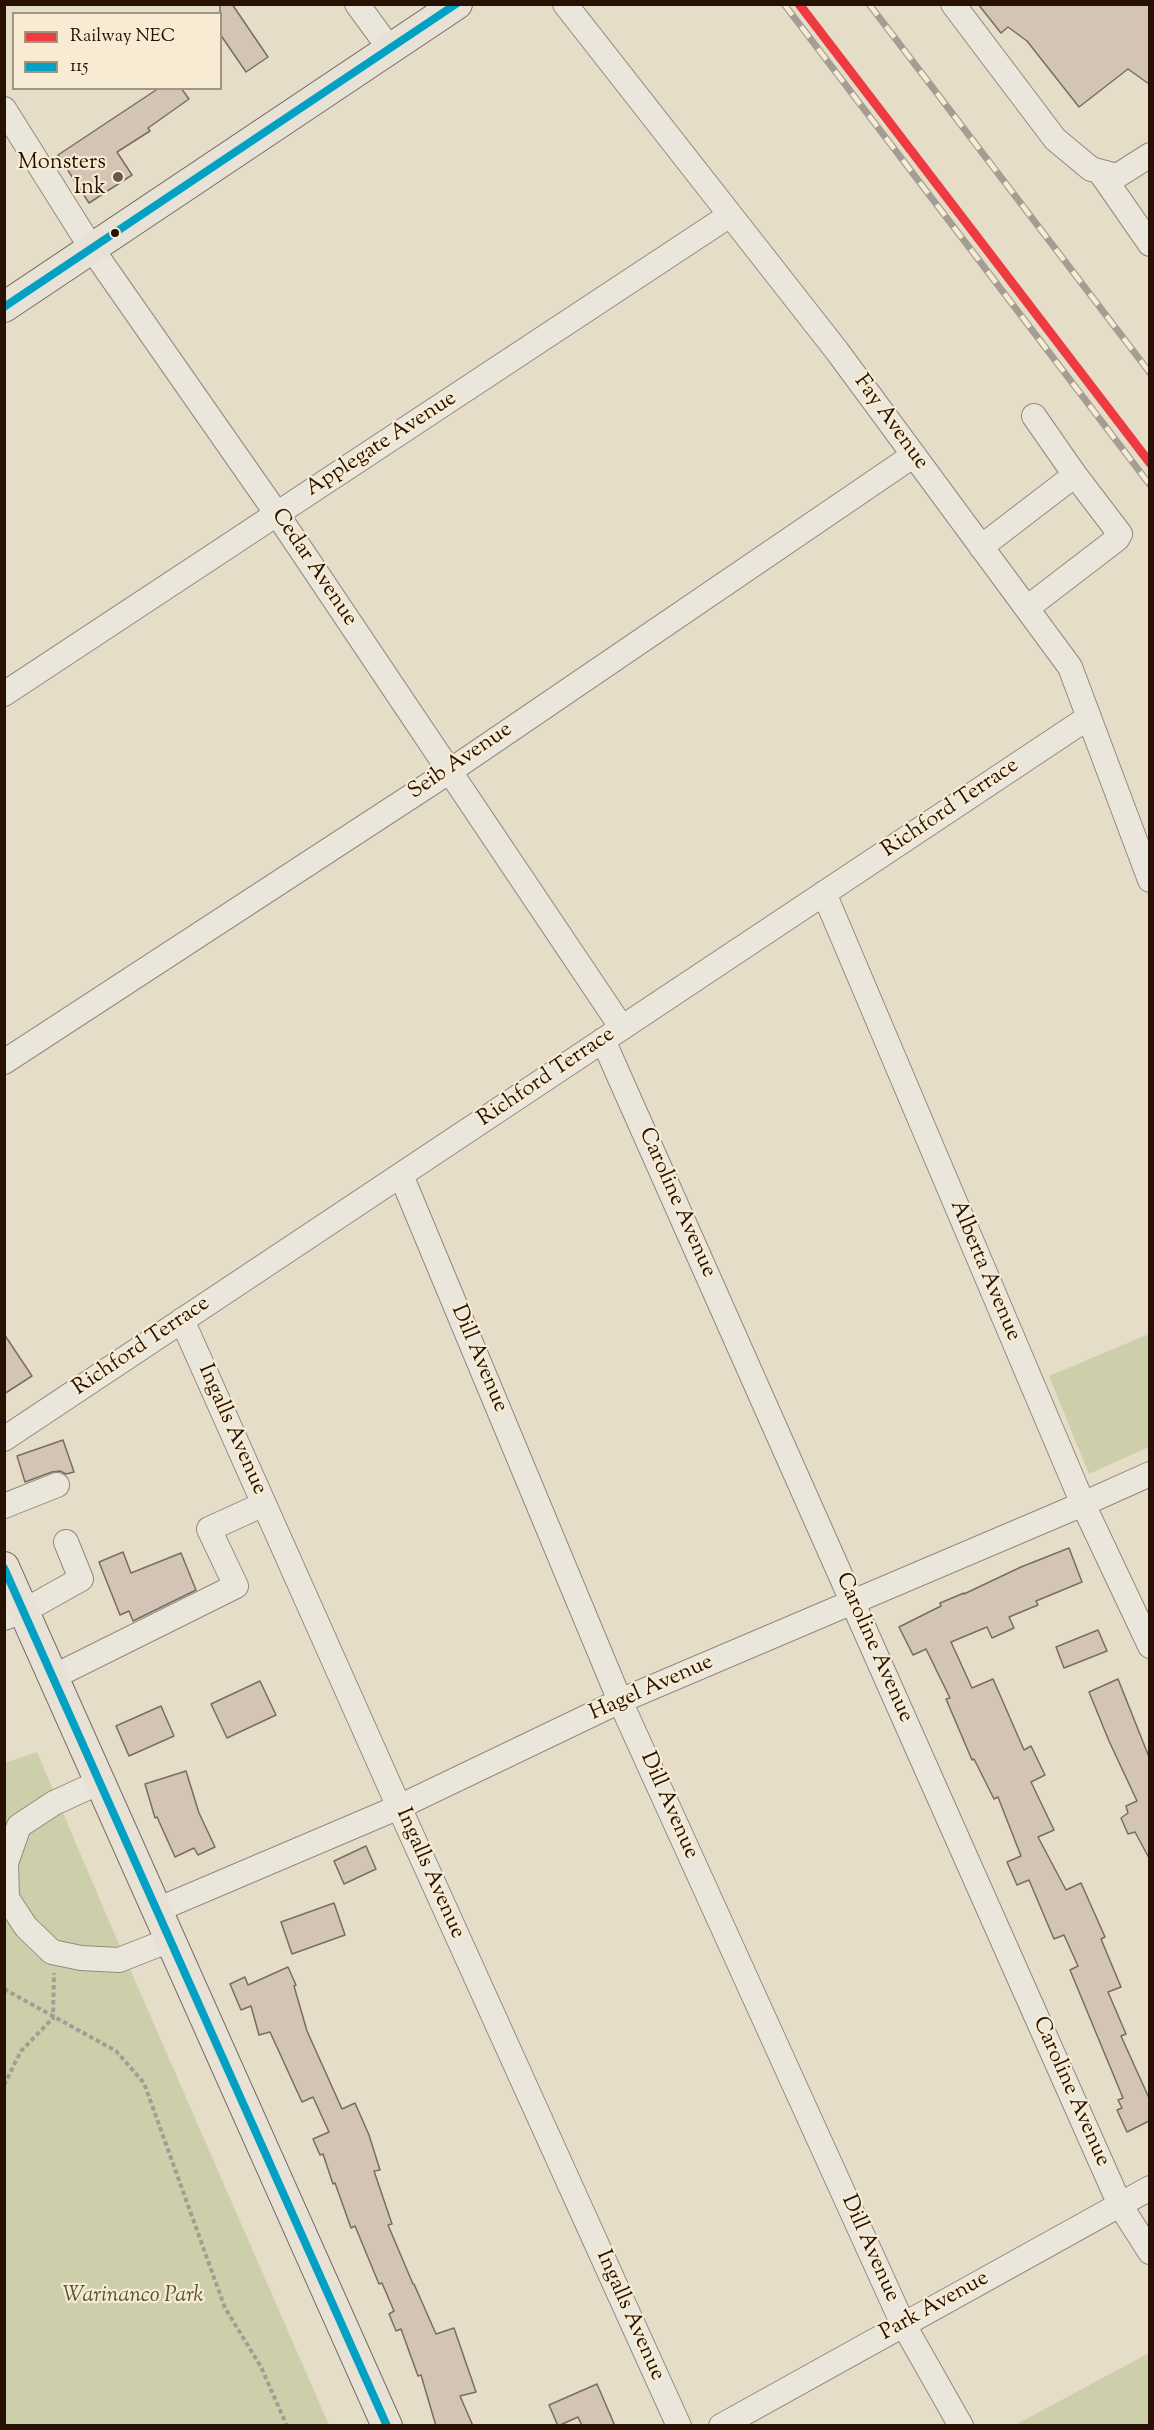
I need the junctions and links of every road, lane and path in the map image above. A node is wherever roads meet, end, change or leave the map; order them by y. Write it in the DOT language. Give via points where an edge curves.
graph roads {
  1 [pos="357,4"];
  2 [pos="457,4"];
  3 [pos="565,4"];
  4 [pos="953,4"];
  5 [pos="390,49"];
  6 [pos="4,109"];
  7 [pos="1149,155"];
  8 [pos="1100,172"];
  9 [pos="730,215"];
  10 [pos="1142,217"];
  11 [pos="1149,244"];
  12 [pos="92,249"];
  13 [pos="4,307"];
  14 [pos="1034,416"];
  15 [pos="914,455"];
  16 [pos="1075,475"];
  17 [pos="277,514"];
  18 [pos="981,547"];
  19 [pos="1027,608"];
  20 [pos="4,694"];
  21 [pos="1089,717"];
  22 [pos="450,771"];
  23 [pos="1149,879"];
  24 [pos="824,893"];
  25 [pos="613,1034"];
  26 [pos="4,1062"];
  27 [pos="401,1175"];
  28 [pos="182,1320"];
  29 [pos="4,1439"];
  30 [pos="1149,1474"];
  31 [pos="57,1485"];
  32 [pos="264,1504"];
  33 [pos="1083,1504"];
  34 [pos="4,1506"];
  35 [pos="66,1542"];
  36 [pos="4,1567"];
  37 [pos="853,1602"];
  38 [pos="14,1615"];
  39 [pos="1149,1646"];
  40 [pos="53,1677"];
  41 [pos="620,1701"];
  42 [pos="100,1782"];
  43 [pos="399,1807"];
  44 [pos="157,1910"];
  45 [pos="170,1940"];
  46 [pos="52,1952"];
  47 [pos="4,1989"];
  48 [pos="53,2018"];
  49 [pos="4,2085"];
  50 [pos="1149,2188"];
  51 [pos="1120,2205"];
  52 [pos="1149,2252"];
  53 [pos="904,2325"];
  54 [pos="287,2426"];
  55 [pos="387,2426"];
  56 [pos="679,2426"];
  57 [pos="721,2426"];
  58 [pos="961,2426"];
  1 -- 5 [label="street"];
  2 -- 5 [label="main road"];
  3 -- 9 [label="street, Fay Avenue"];
  4 -- 8 [label="street" via="1055,139"];
  5 -- 12 [label="main road"];
  6 -- 12 [label="street, Cedar Avenue"];
  7 -- 8 [label="street" via="1118,176"];
  8 -- 10 [label="street"];
  9 -- 15 [label="street, Fay Avenue"];
  9 -- 17 [label="street, Applegate Avenue"];
  10 -- 11 [label="street"];
  12 -- 13 [label="main road"];
  12 -- 17 [label="street, Cedar Avenue"];
  14 -- 16 [label="street"];
  15 -- 18 [label="street, Fay Avenue"];
  15 -- 22 [label="street, Seib Avenue"];
  16 -- 18 [label="street"];
  16 -- 19 [label="street" via="1120,534"];
  17 -- 20 [label="street, Applegate Avenue"];
  17 -- 22 [label="street, Cedar Avenue"];
  18 -- 19 [label="street, Fay Avenue"];
  19 -- 21 [label="street, Fay Avenue" via="1070,667"];
  21 -- 23 [label="street, Fay Avenue"];
  21 -- 24 [label="street, Richford Terrace"];
  22 -- 25 [label="street, Cedar Avenue"];
  22 -- 26 [label="street, Seib Avenue"];
  24 -- 25 [label="street, Richford Terrace"];
  24 -- 33 [label="street, Alberta Avenue"];
  25 -- 27 [label="street, Richford Terrace"];
  25 -- 37 [label="street, Caroline Avenue"];
  27 -- 28 [label="street, Richford Terrace"];
  27 -- 41 [label="street, Dill Avenue"];
  28 -- 29 [label="street, Richford Terrace"];
  28 -- 32 [label="street, Ingalls Avenue"];
  30 -- 33 [label="street, Hagel Avenue"];
  31 -- 34 [label="street"];
  32 -- 40 [label="street" via="210,1529 236,1586"];
  32 -- 43 [label="street, Ingalls Avenue"];
  33 -- 37 [label="street, Hagel Avenue"];
  33 -- 39 [label="street, Alberta Avenue"];
  35 -- 38 [label="street" via="81,1579"];
  36 -- 38 [label="main road"];
  37 -- 41 [label="street, Hagel Avenue"];
  37 -- 51 [label="street, Caroline Avenue"];
  38 -- 40 [label="main road"];
  40 -- 42 [label="main road"];
  41 -- 43 [label="street, Hagel Avenue"];
  41 -- 53 [label="street, Dill Avenue"];
  42 -- 44 [label="main road"];
  42 -- 46 [label="street" via="54,1803 19,1826 6,1863 7,1898 26,1928"];
  43 -- 44 [label="street, Hagel Avenue"];
  43 -- 56 [label="street, Ingalls Avenue"];
  44 -- 45 [label="main road"];
  45 -- 46 [label="street" via="119,1959"];
  45 -- 55 [label="main road"];
  46 -- 48 [label="path"];
  47 -- 48 [label="path"];
  48 -- 49 [label="path" via="21,2051"];
  48 -- 54 [label="path" via="116,2051 144,2083 225,2308 261,2367"];
  50 -- 51 [label="street, Park Avenue"];
  51 -- 52 [label="street, Caroline Avenue"];
  51 -- 53 [label="street, Park Avenue"];
  53 -- 57 [label="street, Park Avenue"];
  53 -- 58 [label="street, Dill Avenue"];
}
